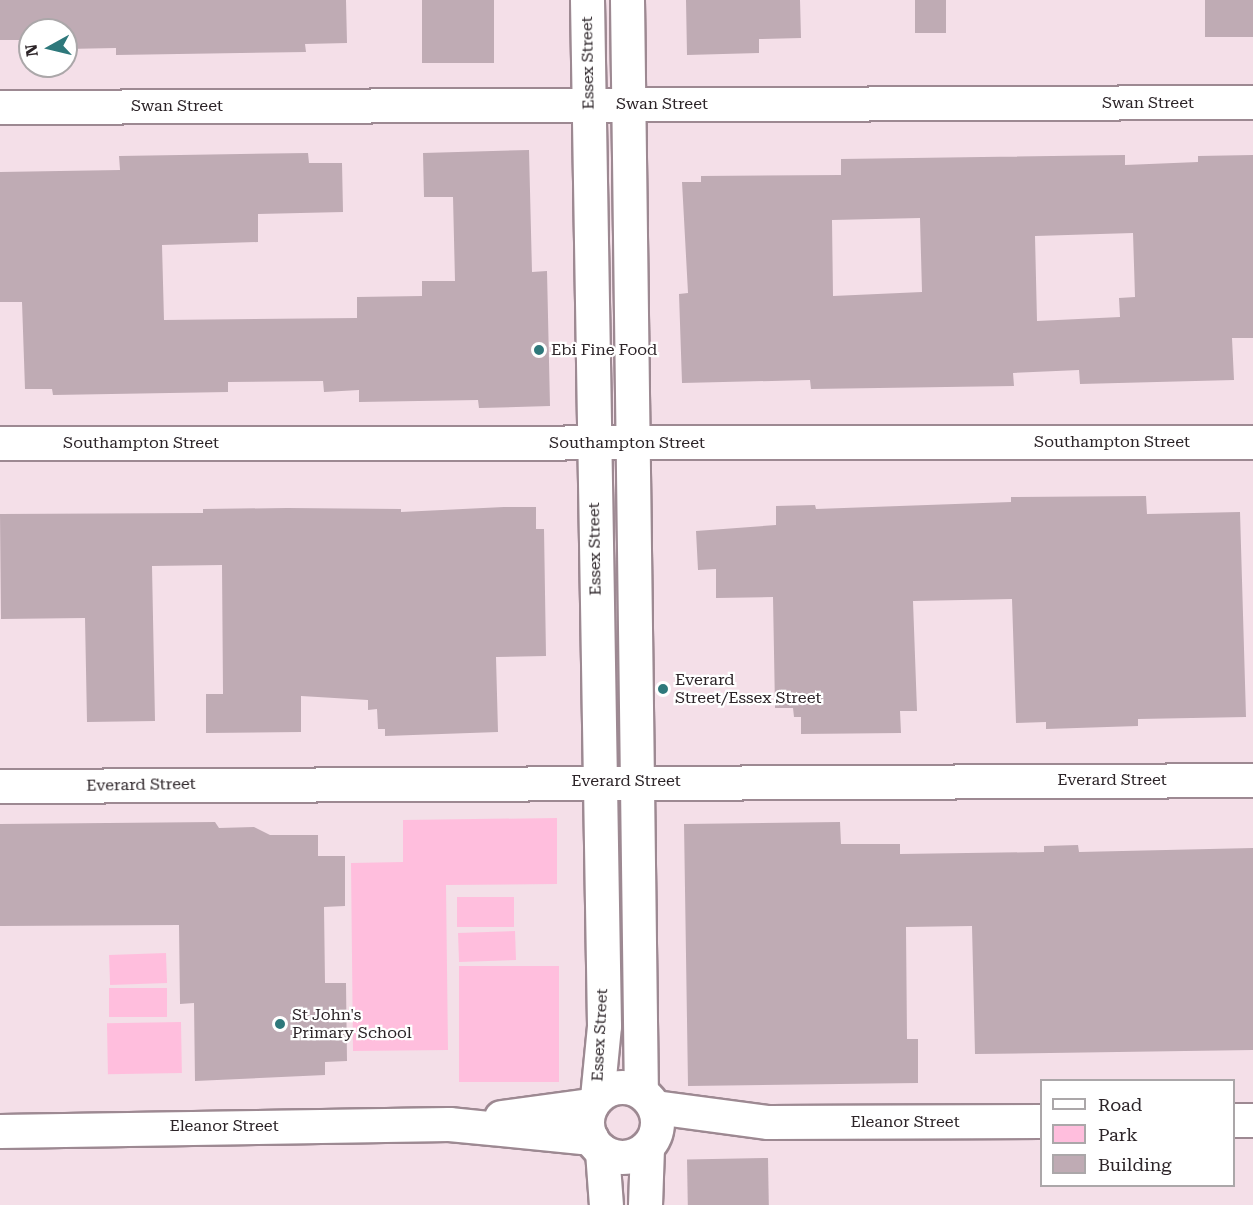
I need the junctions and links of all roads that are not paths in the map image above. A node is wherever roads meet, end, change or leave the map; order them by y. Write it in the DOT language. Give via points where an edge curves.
graph roads {
  1 [pos="587,0"];
  2 [pos="627,0"];
  3 [pos="1253,102"];
  4 [pos="589,104"];
  5 [pos="629,104"];
  6 [pos="0,107"];
  7 [pos="1253,442"];
  8 [pos="0,443"];
  9 [pos="594,444"];
  10 [pos="632,444"];
  11 [pos="635,780"];
  12 [pos="1253,780"];
  13 [pos="598,781"];
  14 [pos="0,786"];
  15 [pos="648,1099"];
  16 [pos="594,1101"];
  17 [pos="1235,1120"];
  18 [pos="1253,1120"];
  19 [pos="1040,1121"];
  20 [pos="768,1122"];
  21 [pos="449,1124"];
  22 [pos="0,1131"];
  23 [pos="650,1144"];
  24 [pos="597,1145"];
  25 [pos="606,1205"];
  26 [pos="645,1205"];
  1 -- 4 [label="street, Essex Street"];
  2 -- 5 [label="street"];
  3 -- 5 [label="street, Swan Street"];
  4 -- 5 [label="street, Swan Street"];
  4 -- 6 [label="street, Swan Street"];
  4 -- 9 [label="street, Essex Street"];
  5 -- 10 [label="street"];
  7 -- 10 [label="street, Southampton Street"];
  8 -- 9 [label="street, Southampton Street"];
  9 -- 10 [label="street, Southampton Street"];
  9 -- 13 [label="street, Essex Street"];
  10 -- 11 [label="street"];
  11 -- 12 [label="street, Everard Street"];
  11 -- 13 [label="street, Everard Street"];
  11 -- 15 [label="street"];
  13 -- 14 [label="street, Everard Street"];
  13 -- 16 [label="street, Essex Street" via="604,1026"];
  15 -- 16 [label="street" via="618,1086"];
  15 -- 20 [label="street, Eleanor Street"];
  15 -- 23 [label="street" via="658,1118"];
  16 -- 21 [label="street, Eleanor Street"];
  16 -- 24 [label="street" via="587,1116"];
  17 -- 18 [label="street"];
  19 -- 20 [label="street, Eleanor Street"];
  20 -- 23 [label="street, Eleanor Street"];
  21 -- 22 [label="street, Eleanor Street"];
  21 -- 24 [label="street, Eleanor Street"];
  23 -- 24 [label="street" via="625,1157"];
  23 -- 26 [label="street"];
  24 -- 25 [label="street"];
}
